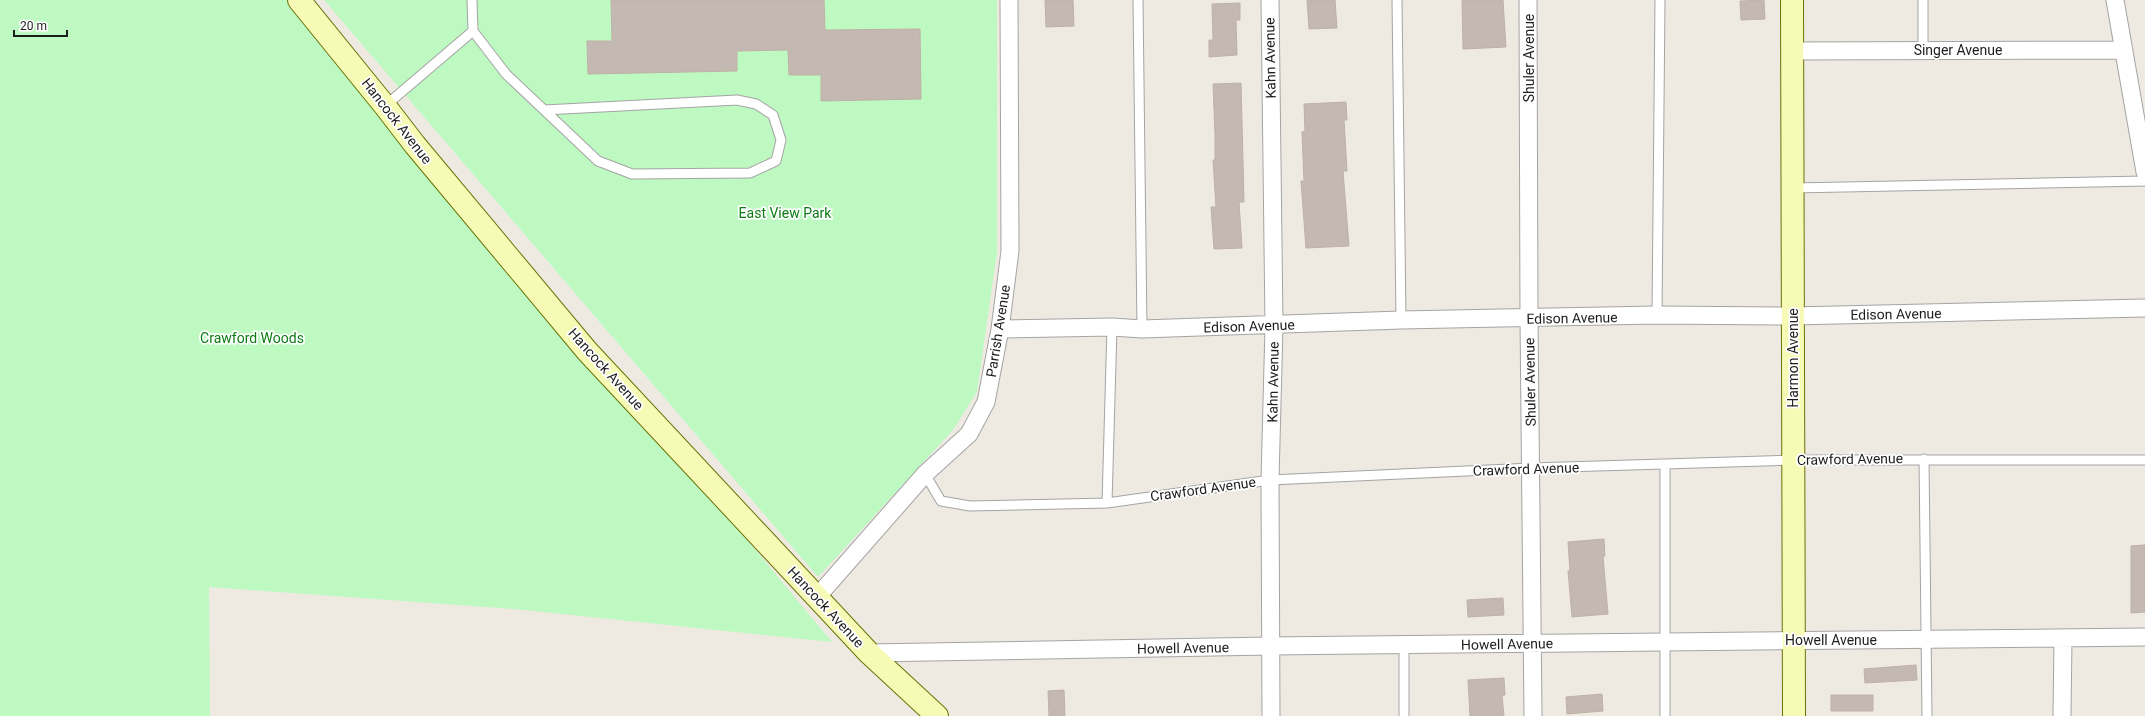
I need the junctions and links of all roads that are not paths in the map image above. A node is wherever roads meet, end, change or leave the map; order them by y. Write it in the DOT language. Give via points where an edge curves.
graph roads {
  1 [pos="298,0"];
  2 [pos="472,0"];
  3 [pos="1009,0"];
  4 [pos="1138,0"];
  5 [pos="1270,0"];
  6 [pos="1397,0"];
  7 [pos="1528,0"];
  8 [pos="1660,0"];
  9 [pos="1792,0"];
  10 [pos="1923,0"];
  11 [pos="2115,0"];
  12 [pos="473,32"];
  13 [pos="1923,50"];
  14 [pos="2124,50"];
  15 [pos="1792,51"];
  16 [pos="385,106"];
  17 [pos="544,110"];
  18 [pos="2145,172"];
  19 [pos="2145,181"];
  20 [pos="1793,188"];
  21 [pos="2145,308"];
  22 [pos="1657,315"];
  23 [pos="1793,316"];
  24 [pos="1529,319"];
  25 [pos="1401,320"];
  26 [pos="1274,326"];
  27 [pos="1112,327"];
  28 [pos="1142,329"];
  29 [pos="1000,330"];
  30 [pos="1924,459"];
  31 [pos="1793,460"];
  32 [pos="2145,460"];
  33 [pos="1665,464"];
  34 [pos="1531,468"];
  35 [pos="925,474"];
  36 [pos="1270,480"];
  37 [pos="1107,502"];
  38 [pos="817,597"];
  39 [pos="2145,638"];
  40 [pos="2063,639"];
  41 [pos="1794,640"];
  42 [pos="1927,640"];
  43 [pos="1664,642"];
  44 [pos="1532,643"];
  45 [pos="1404,645"];
  46 [pos="1270,646"];
  47 [pos="869,653"];
  48 [pos="937,716"];
  49 [pos="1271,716"];
  50 [pos="1404,716"];
  51 [pos="1533,716"];
  52 [pos="1665,716"];
  53 [pos="1794,716"];
  54 [pos="1927,716"];
  55 [pos="2062,716"];
  1 -- 16 [label="street, Hancock Avenue"];
  2 -- 12 [label="lane"];
  3 -- 29 [label="street, Parrish Avenue" via="1010,251"];
  4 -- 28 [label="lane"];
  5 -- 26 [label="street, Kahn Avenue"];
  6 -- 25 [label="lane"];
  7 -- 24 [label="street, Shuler Avenue"];
  8 -- 22 [label="lane"];
  9 -- 15 [label="street, Harmon Avenue"];
  10 -- 13 [label="lane"];
  11 -- 14 [label="street"];
  12 -- 16 [label="lane"];
  12 -- 17 [label="lane" via="506,74"];
  13 -- 14 [label="street, Singer Avenue"];
  13 -- 15 [label="street, Singer Avenue"];
  14 -- 18 [label="street"];
  15 -- 20 [label="street, Harmon Avenue"];
  16 -- 38 [label="street, Hancock Avenue" via="587,351"];
  17 -- 17 [label="lane" via="598,161 632,174 750,173 776,161 781,140 773,115 756,104 737,100"];
  19 -- 20 [label="lane"];
  20 -- 23 [label="street, Harmon Avenue"];
  21 -- 23 [label="street, Edison Avenue"];
  22 -- 23 [label="street, Edison Avenue"];
  22 -- 24 [label="street, Edison Avenue"];
  23 -- 31 [label="street, Harmon Avenue"];
  24 -- 25 [label="street, Edison Avenue"];
  24 -- 34 [label="street, Shuler Avenue"];
  25 -- 26 [label="street, Edison Avenue"];
  26 -- 28 [label="street, Edison Avenue"];
  26 -- 36 [label="street, Kahn Avenue"];
  27 -- 28 [label="street, Edison Avenue"];
  27 -- 29 [label="street, Edison Avenue"];
  27 -- 37 [label="lane"];
  29 -- 35 [label="street, Parrish Avenue" via="986,402 969,434"];
  30 -- 31 [label="lane, Crawford Avenue"];
  30 -- 32 [label="lane, Crawford Avenue"];
  30 -- 42 [label="lane"];
  31 -- 33 [label="lane, Crawford Avenue"];
  31 -- 41 [label="street, Harmon Avenue"];
  33 -- 34 [label="lane, Crawford Avenue"];
  33 -- 43 [label="lane"];
  34 -- 36 [label="lane, Crawford Avenue"];
  34 -- 44 [label="street, Shuler Avenue"];
  35 -- 37 [label="lane, Crawford Avenue" via="942,501 970,506"];
  35 -- 38 [label="street, Parrish Avenue"];
  36 -- 37 [label="lane, Crawford Avenue"];
  36 -- 46 [label="street, Kahn Avenue"];
  38 -- 47 [label="street, Hancock Avenue"];
  39 -- 40 [label="street, Howell Avenue"];
  40 -- 42 [label="street, Howell Avenue"];
  40 -- 55 [label="street"];
  41 -- 42 [label="street, Howell Avenue"];
  41 -- 43 [label="street, Howell Avenue"];
  41 -- 53 [label="street, Harmon Avenue"];
  42 -- 54 [label="lane"];
  43 -- 44 [label="street, Howell Avenue"];
  43 -- 52 [label="lane"];
  44 -- 45 [label="street, Howell Avenue"];
  44 -- 51 [label="street, Shuler Avenue"];
  45 -- 46 [label="street, Howell Avenue"];
  45 -- 50 [label="lane"];
  46 -- 47 [label="street, Howell Avenue"];
  46 -- 49 [label="street, Kahn Avenue"];
  47 -- 48 [label="street, Hancock Avenue"];
}
